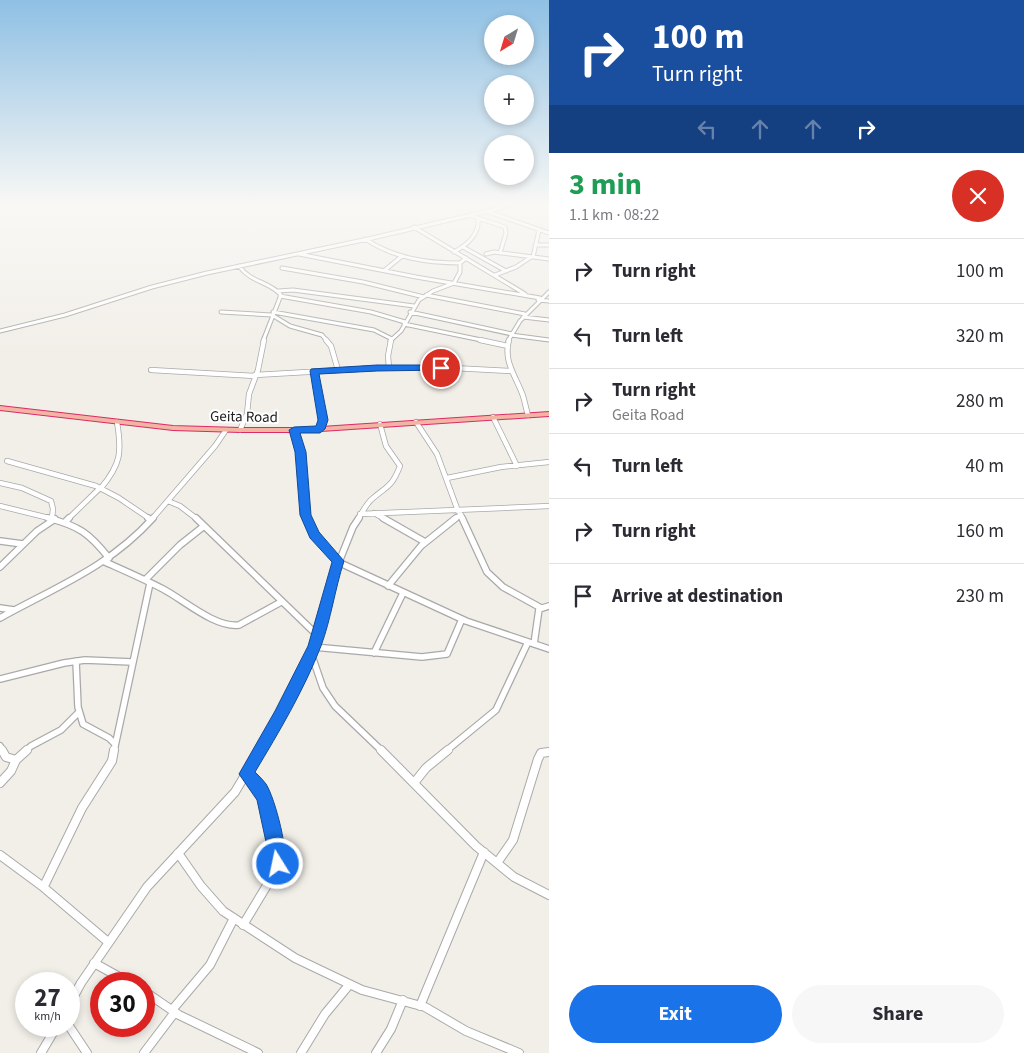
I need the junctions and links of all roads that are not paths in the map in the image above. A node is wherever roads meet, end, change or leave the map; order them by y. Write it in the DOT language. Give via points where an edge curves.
graph roads {
  1 [pos="297,253"];
  2 [pos="392,253"];
  3 [pos="456,253"];
  4 [pos="474,253"];
  5 [pos="501,253"];
  6 [pos="533,253"];
  7 [pos="402,256"];
  8 [pos="532,257"];
  9 [pos="466,258"];
  10 [pos="549,259"];
  11 [pos="460,263"];
  12 [pos="239,266"];
  13 [pos="282,268"];
  14 [pos="385,270"];
  15 [pos="506,271"];
  16 [pos="495,275"];
  17 [pos="454,283"];
  18 [pos="278,291"];
  19 [pos="549,292"];
  20 [pos="280,296"];
  21 [pos="425,296"];
  22 [pos="527,296"];
  23 [pos="539,299"];
  24 [pos="549,301"];
  25 [pos="414,306"];
  26 [pos="221,312"];
  27 [pos="410,312"];
  28 [pos="273,314"];
  29 [pos="524,315"];
  30 [pos="549,320"];
  31 [pos="404,323"];
  32 [pos="0,331"];
  33 [pos="512,334"];
  34 [pos="392,339"];
  35 [pos="549,340"];
  36 [pos="508,346"];
  37 [pos="389,368"];
  38 [pos="151,370"];
  39 [pos="338,370"];
  40 [pos="314,371"];
  41 [pos="511,371"];
  42 [pos="255,376"];
  43 [pos="0,408"];
  44 [pos="549,414"];
  45 [pos="528,415"];
  46 [pos="493,417"];
  47 [pos="117,422"];
  48 [pos="416,422"];
  49 [pos="380,424"];
  50 [pos="320,429"];
  51 [pos="226,430"];
  52 [pos="240,430"];
  53 [pos="294,430"];
  54 [pos="7,461"];
  55 [pos="549,462"];
  56 [pos="517,466"];
  57 [pos="447,478"];
  58 [pos="0,483"];
  59 [pos="101,488"];
  60 [pos="168,500"];
  61 [pos="0,506"];
  62 [pos="549,506"];
  63 [pos="459,512"];
  64 [pos="374,513"];
  65 [pos="360,514"];
  66 [pos="53,518"];
  67 [pos="151,520"];
  68 [pos="65,522"];
  69 [pos="204,526"];
  70 [pos="0,541"];
  71 [pos="425,542"];
  72 [pos="23,544"];
  73 [pos="106,559"];
  74 [pos="338,562"];
  75 [pos="0,567"];
  76 [pos="148,581"];
  77 [pos="388,586"];
  78 [pos="403,593"];
  79 [pos="281,602"];
  80 [pos="549,606"];
  81 [pos="0,608"];
  82 [pos="541,608"];
  83 [pos="14,610"];
  84 [pos="0,618"];
  85 [pos="462,619"];
  86 [pos="318,636"];
  87 [pos="531,643"];
  88 [pos="549,649"];
  89 [pos="312,650"];
  90 [pos="374,653"];
  91 [pos="76,661"];
  92 [pos="132,662"];
  93 [pos="0,679"];
  94 [pos="79,712"];
  95 [pos="115,744"];
  96 [pos="0,746"];
  97 [pos="549,752"];
  98 [pos="16,760"];
  99 [pos="246,774"];
  100 [pos="0,782"];
  101 [pos="414,783"];
  102 [pos="484,852"];
  103 [pos="178,853"];
  104 [pos="0,855"];
  105 [pos="497,863"];
  106 [pos="44,886"];
  107 [pos="549,895"];
  108 [pos="234,918"];
  109 [pos="243,925"];
  110 [pos="108,942"];
  111 [pos="94,963"];
  112 [pos="110,972"];
  113 [pos="349,985"];
  114 [pos="80,987"];
  115 [pos="155,998"];
  116 [pos="403,1000"];
  117 [pos="420,1006"];
  118 [pos="174,1011"];
  119 [pos="50,1037"];
  120 [pos="76,1037"];
  121 [pos="41,1053"];
  122 [pos="87,1053"];
  123 [pos="144,1053"];
  124 [pos="258,1053"];
  125 [pos="301,1053"];
  126 [pos="376,1053"];
  127 [pos="519,1053"];
  1 -- 12 [label="street"];
  1 -- 14 [label="street"];
  2 -- 7 [label="street"];
  3 -- 9 [label="street"];
  4 -- 15 [label="street"];
  5 -- 8 [label="street"];
  6 -- 8 [label="street"];
  7 -- 11 [label="street" via="433,263"];
  7 -- 14 [label="street"];
  8 -- 10 [label="street"];
  8 -- 15 [label="street"];
  9 -- 11 [label="street"];
  9 -- 16 [label="street"];
  11 -- 17 [label="street" via="460,272"];
  12 -- 18 [label="street" via="247,278"];
  12 -- 32 [label="street" via="159,285 65,315"];
  13 -- 21 [label="street"];
  14 -- 17 [label="street"];
  15 -- 16 [label="street"];
  16 -- 22 [label="street"];
  17 -- 21 [label="street"];
  17 -- 22 [label="street"];
  18 -- 20 [label="street"];
  18 -- 25 [label="street" via="300,290"];
  19 -- 23 [label="street"];
  20 -- 28 [label="street"];
  20 -- 31 [label="street" via="371,312"];
  21 -- 25 [label="street"];
  21 -- 29 [label="street"];
  22 -- 23 [label="street"];
  23 -- 24 [label="street"];
  23 -- 29 [label="street"];
  25 -- 27 [label="street"];
  26 -- 28 [label="street"];
  27 -- 31 [label="street"];
  27 -- 33 [label="street"];
  28 -- 34 [label="street" via="374,330"];
  28 -- 39 [label="street" via="290,326 322,335 331,346"];
  28 -- 42 [label="street"];
  29 -- 30 [label="street"];
  29 -- 33 [label="street"];
  31 -- 34 [label="street"];
  31 -- 36 [label="street"];
  33 -- 35 [label="street"];
  33 -- 36 [label="street"];
  34 -- 37 [label="street"];
  36 -- 41 [label="street" via="506,355"];
  37 -- 39 [label="street"];
  37 -- 41 [label="street"];
  38 -- 42 [label="street"];
  39 -- 40 [label="street"];
  40 -- 42 [label="street"];
  40 -- 50 [label="street" via="323,420"];
  41 -- 45 [label="street"];
  42 -- 52 [label="street" via="249,394 248,414"];
  43 -- 47 [label="highway, Geita Road"];
  44 -- 45 [label="highway, Geita Road"];
  45 -- 46 [label="highway, Geita Road"];
  46 -- 48 [label="highway, Geita Road"];
  46 -- 56 [label="street"];
  47 -- 51 [label="highway, Geita Road"];
  47 -- 59 [label="street" via="122,456 112,477"];
  48 -- 49 [label="highway, Geita Road"];
  48 -- 57 [label="street" via="432,442"];
  49 -- 50 [label="highway, Geita Road"];
  49 -- 65 [label="street" via="386,446 400,466 399,472 387,489 370,500"];
  50 -- 53 [label="highway, Geita Road"];
  51 -- 52 [label="highway, Geita Road"];
  51 -- 60 [label="street" via="213,451"];
  52 -- 53 [label="highway, Geita Road"];
  53 -- 74 [label="street" via="300,452 306,515 314,535"];
  54 -- 59 [label="street"];
  55 -- 56 [label="street"];
  56 -- 57 [label="street"];
  57 -- 63 [label="street"];
  58 -- 66 [label="street" via="22,488 51,501"];
  59 -- 67 [label="street"];
  59 -- 68 [label="street"];
  60 -- 67 [label="street"];
  60 -- 69 [label="street" via="188,511"];
  61 -- 66 [label="street"];
  62 -- 63 [label="street"];
  63 -- 64 [label="street"];
  63 -- 71 [label="street"];
  63 -- 82 [label="street" via="491,576 516,596"];
  64 -- 65 [label="street"];
  64 -- 71 [label="street"];
  65 -- 74 [label="street"];
  66 -- 68 [label="street"];
  66 -- 72 [label="street"];
  67 -- 73 [label="street" via="122,549"];
  68 -- 73 [label="street" via="81,528 94,539"];
  69 -- 76 [label="street" via="176,549"];
  69 -- 79 [label="street"];
  70 -- 72 [label="street"];
  71 -- 77 [label="street" via="402,565"];
  72 -- 75 [label="street"];
  73 -- 76 [label="street"];
  73 -- 83 [label="street" via="72,581"];
  74 -- 77 [label="street"];
  74 -- 86 [label="street"];
  76 -- 79 [label="street" via="212,619 232,626 240,625"];
  76 -- 92 [label="street"];
  77 -- 78 [label="street"];
  78 -- 85 [label="street"];
  78 -- 90 [label="street"];
  79 -- 86 [label="street"];
  80 -- 82 [label="street"];
  81 -- 83 [label="street"];
  82 -- 87 [label="street"];
  83 -- 84 [label="street"];
  85 -- 87 [label="street"];
  85 -- 90 [label="street" via="444,655 422,658"];
  86 -- 89 [label="street"];
  87 -- 88 [label="street"];
  87 -- 101 [label="street" via="496,710 436,759"];
  89 -- 90 [label="street"];
  89 -- 99 [label="street" via="280,716"];
  89 -- 101 [label="street" via="323,688 335,706"];
  91 -- 92 [label="street"];
  91 -- 93 [label="street"];
  91 -- 94 [label="street"];
  92 -- 95 [label="street"];
  94 -- 95 [label="street" via="83,724"];
  94 -- 98 [label="street" via="61,730 25,750"];
  95 -- 106 [label="street" via="112,761 82,808"];
  96 -- 98 [label="street" via="6,757"];
  97 -- 105 [label="street" via="541,753 538,759 513,840"];
  98 -- 100 [label="street"];
  99 -- 103 [label="street" via="235,792"];
  99 -- 109 [label="street" via="261,790 265,800 278,858 275,872"];
  101 -- 102 [label="street"];
  102 -- 105 [label="street"];
  102 -- 117 [label="street"];
  103 -- 108 [label="street" via="201,886 223,911"];
  103 -- 110 [label="street" via="147,887"];
  104 -- 106 [label="street"];
  105 -- 107 [label="street" via="514,877"];
  106 -- 110 [label="street"];
  108 -- 109 [label="street"];
  108 -- 118 [label="street" via="210,965"];
  109 -- 113 [label="street" via="295,958"];
  110 -- 111 [label="street"];
  111 -- 112 [label="street"];
  111 -- 114 [label="street"];
  113 -- 116 [label="street"];
  113 -- 125 [label="street" via="325,1014"];
  115 -- 118 [label="street"];
  116 -- 117 [label="street"];
  116 -- 126 [label="street"];
  117 -- 127 [label="street" via="466,1031"];
  118 -- 123 [label="street"];
  118 -- 124 [label="street"];
  119 -- 121 [label="street"];
  120 -- 122 [label="street"];
}
